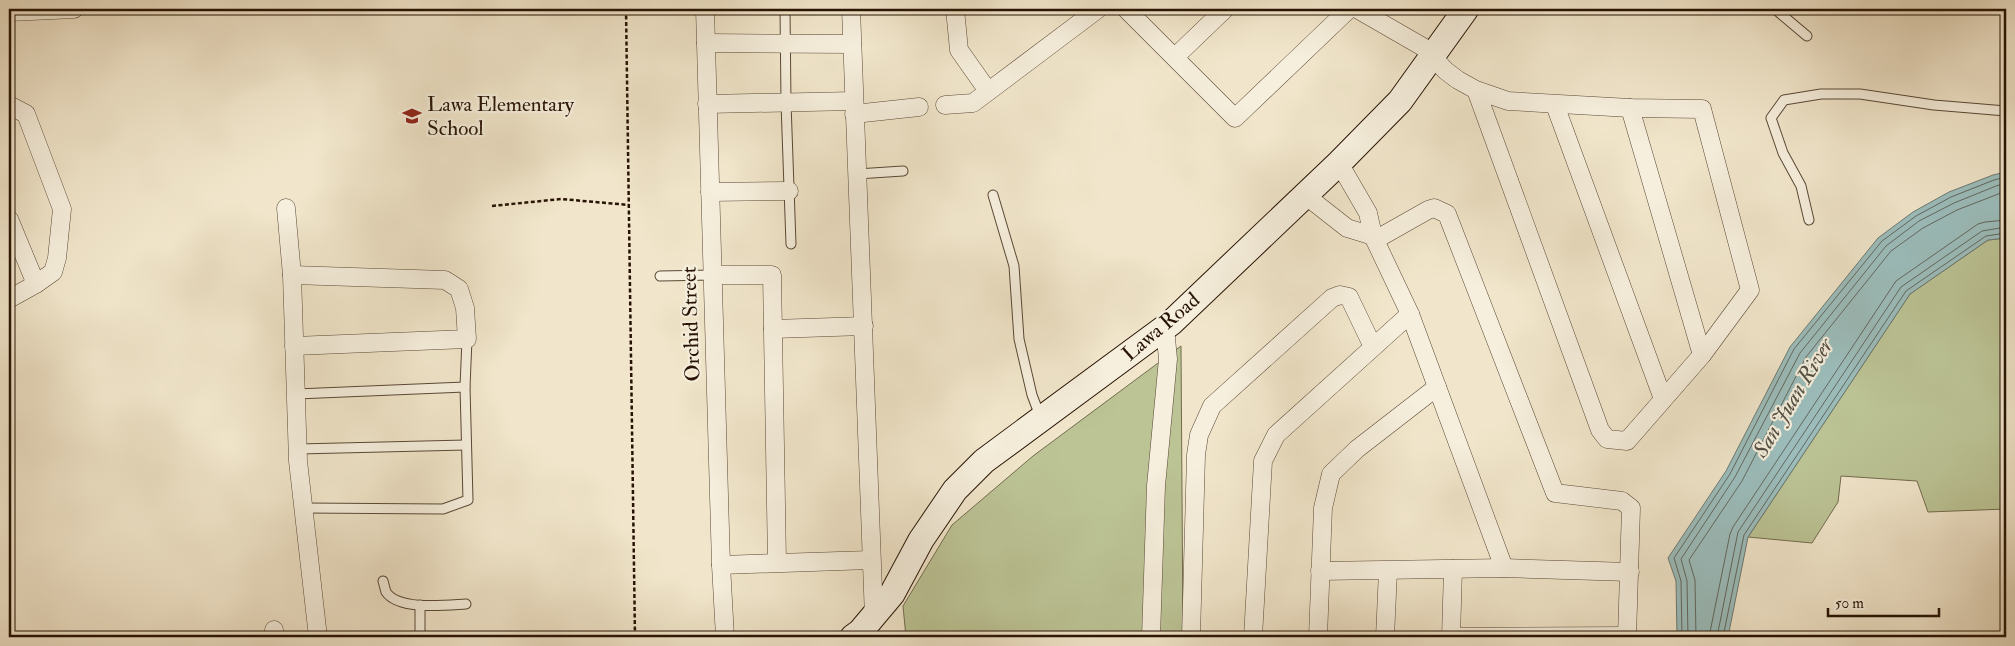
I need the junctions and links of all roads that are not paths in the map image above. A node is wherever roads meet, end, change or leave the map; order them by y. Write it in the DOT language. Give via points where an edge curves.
graph roads {
  1 [pos="74,9"];
  2 [pos="705,9"];
  3 [pos="785,9"];
  4 [pos="851,9"];
  5 [pos="1098,9"];
  6 [pos="1126,9"];
  7 [pos="1225,9"];
  8 [pos="1349,9"];
  9 [pos="1357,9"];
  10 [pos="1466,9"];
  11 [pos="1775,9"];
  12 [pos="9,12"];
  13 [pos="959,12"];
  14 [pos="1807,36"];
  15 [pos="706,43"];
  16 [pos="786,44"];
  17 [pos="852,44"];
  18 [pos="1432,56"];
  19 [pos="1175,58"];
  20 [pos="1476,90"];
  21 [pos="988,91"];
  22 [pos="786,103"];
  23 [pos="707,104"];
  24 [pos="9,105"];
  25 [pos="1555,105"];
  26 [pos="945,106"];
  27 [pos="854,107"];
  28 [pos="919,107"];
  29 [pos="1630,108"];
  30 [pos="2006,111"];
  31 [pos="1339,163"];
  32 [pos="903,171"];
  33 [pos="857,174"];
  34 [pos="789,190"];
  35 [pos="710,192"];
  36 [pos="993,195"];
  37 [pos="1305,195"];
  38 [pos="286,208"];
  39 [pos="9,219"];
  40 [pos="1809,220"];
  41 [pos="1374,238"];
  42 [pos="791,244"];
  43 [pos="292,275"];
  44 [pos="712,275"];
  45 [pos="660,276"];
  46 [pos="36,284"];
  47 [pos="9,300"];
  48 [pos="1410,314"];
  49 [pos="864,326"];
  50 [pos="1165,328"];
  51 [pos="773,329"];
  52 [pos="467,339"];
  53 [pos="294,346"];
  54 [pos="1373,347"];
  55 [pos="1702,354"];
  56 [pos="1437,387"];
  57 [pos="465,388"];
  58 [pos="296,394"];
  59 [pos="1663,399"];
  60 [pos="1041,419"];
  61 [pos="466,445"];
  62 [pos="298,449"];
  63 [pos="304,508"];
  64 [pos="870,560"];
  65 [pos="777,562"];
  66 [pos="721,565"];
  67 [pos="1504,568"];
  68 [pos="1453,569"];
  69 [pos="1320,571"];
  70 [pos="1388,571"];
  71 [pos="1630,572"];
  72 [pos="383,581"];
  73 [pos="466,604"];
  74 [pos="420,605"];
  75 [pos="862,631"];
  76 [pos="1627,636"];
  77 [pos="318,637"];
  78 [pos="420,637"];
  79 [pos="726,637"];
  80 [pos="1151,637"];
  81 [pos="1191,637"];
  82 [pos="1253,637"];
  83 [pos="1318,637"];
  84 [pos="1385,637"];
  85 [pos="1451,637"];
  1 -- 12 [label="street"];
  2 -- 15 [label="street, Orchid Street"];
  3 -- 16 [label="lane"];
  4 -- 17 [label="street"];
  5 -- 21 [label="street"];
  6 -- 19 [label="street"];
  7 -- 19 [label="street"];
  8 -- 19 [label="street" via="1234,118"];
  9 -- 18 [label="street" via="1422,46"];
  10 -- 18 [label="main road, Lawa Road"];
  11 -- 14 [label="lane"];
  13 -- 21 [label="street" via="959,50"];
  15 -- 16 [label="street"];
  15 -- 23 [label="street, Orchid Street"];
  16 -- 17 [label="street"];
  16 -- 22 [label="lane"];
  17 -- 27 [label="street"];
  18 -- 20 [label="street" via="1446,72"];
  18 -- 31 [label="main road, Lawa Road" via="1400,101"];
  20 -- 25 [label="street" via="1508,101"];
  20 -- 59 [label="street" via="1600,430 1607,439 1627,441"];
  21 -- 26 [label="street" via="973,103"];
  22 -- 23 [label="street"];
  22 -- 27 [label="street"];
  22 -- 34 [label="lane"];
  23 -- 35 [label="street, Orchid Street"];
  24 -- 46 [label="street" via="26,114 62,209 53,272"];
  25 -- 29 [label="street"];
  25 -- 59 [label="street"];
  27 -- 28 [label="street"];
  27 -- 33 [label="street"];
  29 -- 55 [label="street"];
  29 -- 55 [label="street" via="1702,109 1750,290"];
  30 -- 40 [label="lane" via="1934,106 1860,94 1821,94 1784,100 1771,118 1783,153 1801,186"];
  31 -- 37 [label="main road, Lawa Road"];
  31 -- 41 [label="street" via="1368,213"];
  32 -- 33 [label="lane"];
  33 -- 49 [label="street"];
  34 -- 35 [label="street"];
  34 -- 42 [label="lane"];
  35 -- 44 [label="street, Orchid Street"];
  36 -- 60 [label="lane" via="1014,266 1019,339"];
  37 -- 41 [label="street" via="1347,228"];
  37 -- 50 [label="main road, Lawa Road"];
  38 -- 43 [label="street"];
  39 -- 46 [label="street"];
  41 -- 48 [label="street"];
  41 -- 71 [label="street" via="1434,208 1447,214 1556,493 1622,501 1631,508"];
  43 -- 52 [label="street" via="445,280 458,289 466,308"];
  43 -- 53 [label="street"];
  44 -- 45 [label="lane"];
  44 -- 51 [label="street" via="772,275"];
  44 -- 66 [label="street, Orchid Street"];
  46 -- 47 [label="street"];
  48 -- 54 [label="street"];
  48 -- 56 [label="street"];
  49 -- 51 [label="street"];
  49 -- 64 [label="street"];
  50 -- 60 [label="main road, Lawa Road"];
  50 -- 80 [label="street" via="1168,358 1156,486"];
  51 -- 65 [label="street"];
  52 -- 53 [label="street"];
  52 -- 57 [label="lane"];
  53 -- 58 [label="street"];
  54 -- 81 [label="street" via="1349,297 1340,295 1332,298 1212,406 1199,435 1196,455"];
  54 -- 82 [label="street" via="1276,434 1263,460"];
  55 -- 59 [label="street"];
  56 -- 67 [label="street"];
  56 -- 69 [label="street" via="1357,449 1331,474 1323,508"];
  57 -- 58 [label="lane"];
  57 -- 61 [label="lane"];
  58 -- 62 [label="street"];
  60 -- 75 [label="main road, Lawa Road" via="984,462 955,490 921,540 892,594"];
  61 -- 62 [label="lane"];
  61 -- 63 [label="lane" via="468,500 443,509"];
  62 -- 63 [label="street"];
  63 -- 77 [label="street"];
  64 -- 65 [label="street"];
  64 -- 75 [label="street"];
  65 -- 66 [label="street"];
  66 -- 79 [label="street, Orchid Street"];
  67 -- 68 [label="street"];
  67 -- 71 [label="street"];
  68 -- 70 [label="street"];
  68 -- 85 [label="street"];
  69 -- 70 [label="street"];
  69 -- 83 [label="street"];
  70 -- 84 [label="street"];
  71 -- 76 [label="street"];
  72 -- 74 [label="lane" via="387,592 398,601"];
  73 -- 74 [label="lane"];
  74 -- 78 [label="lane"];
  76 -- 85 [label="street"];
}
